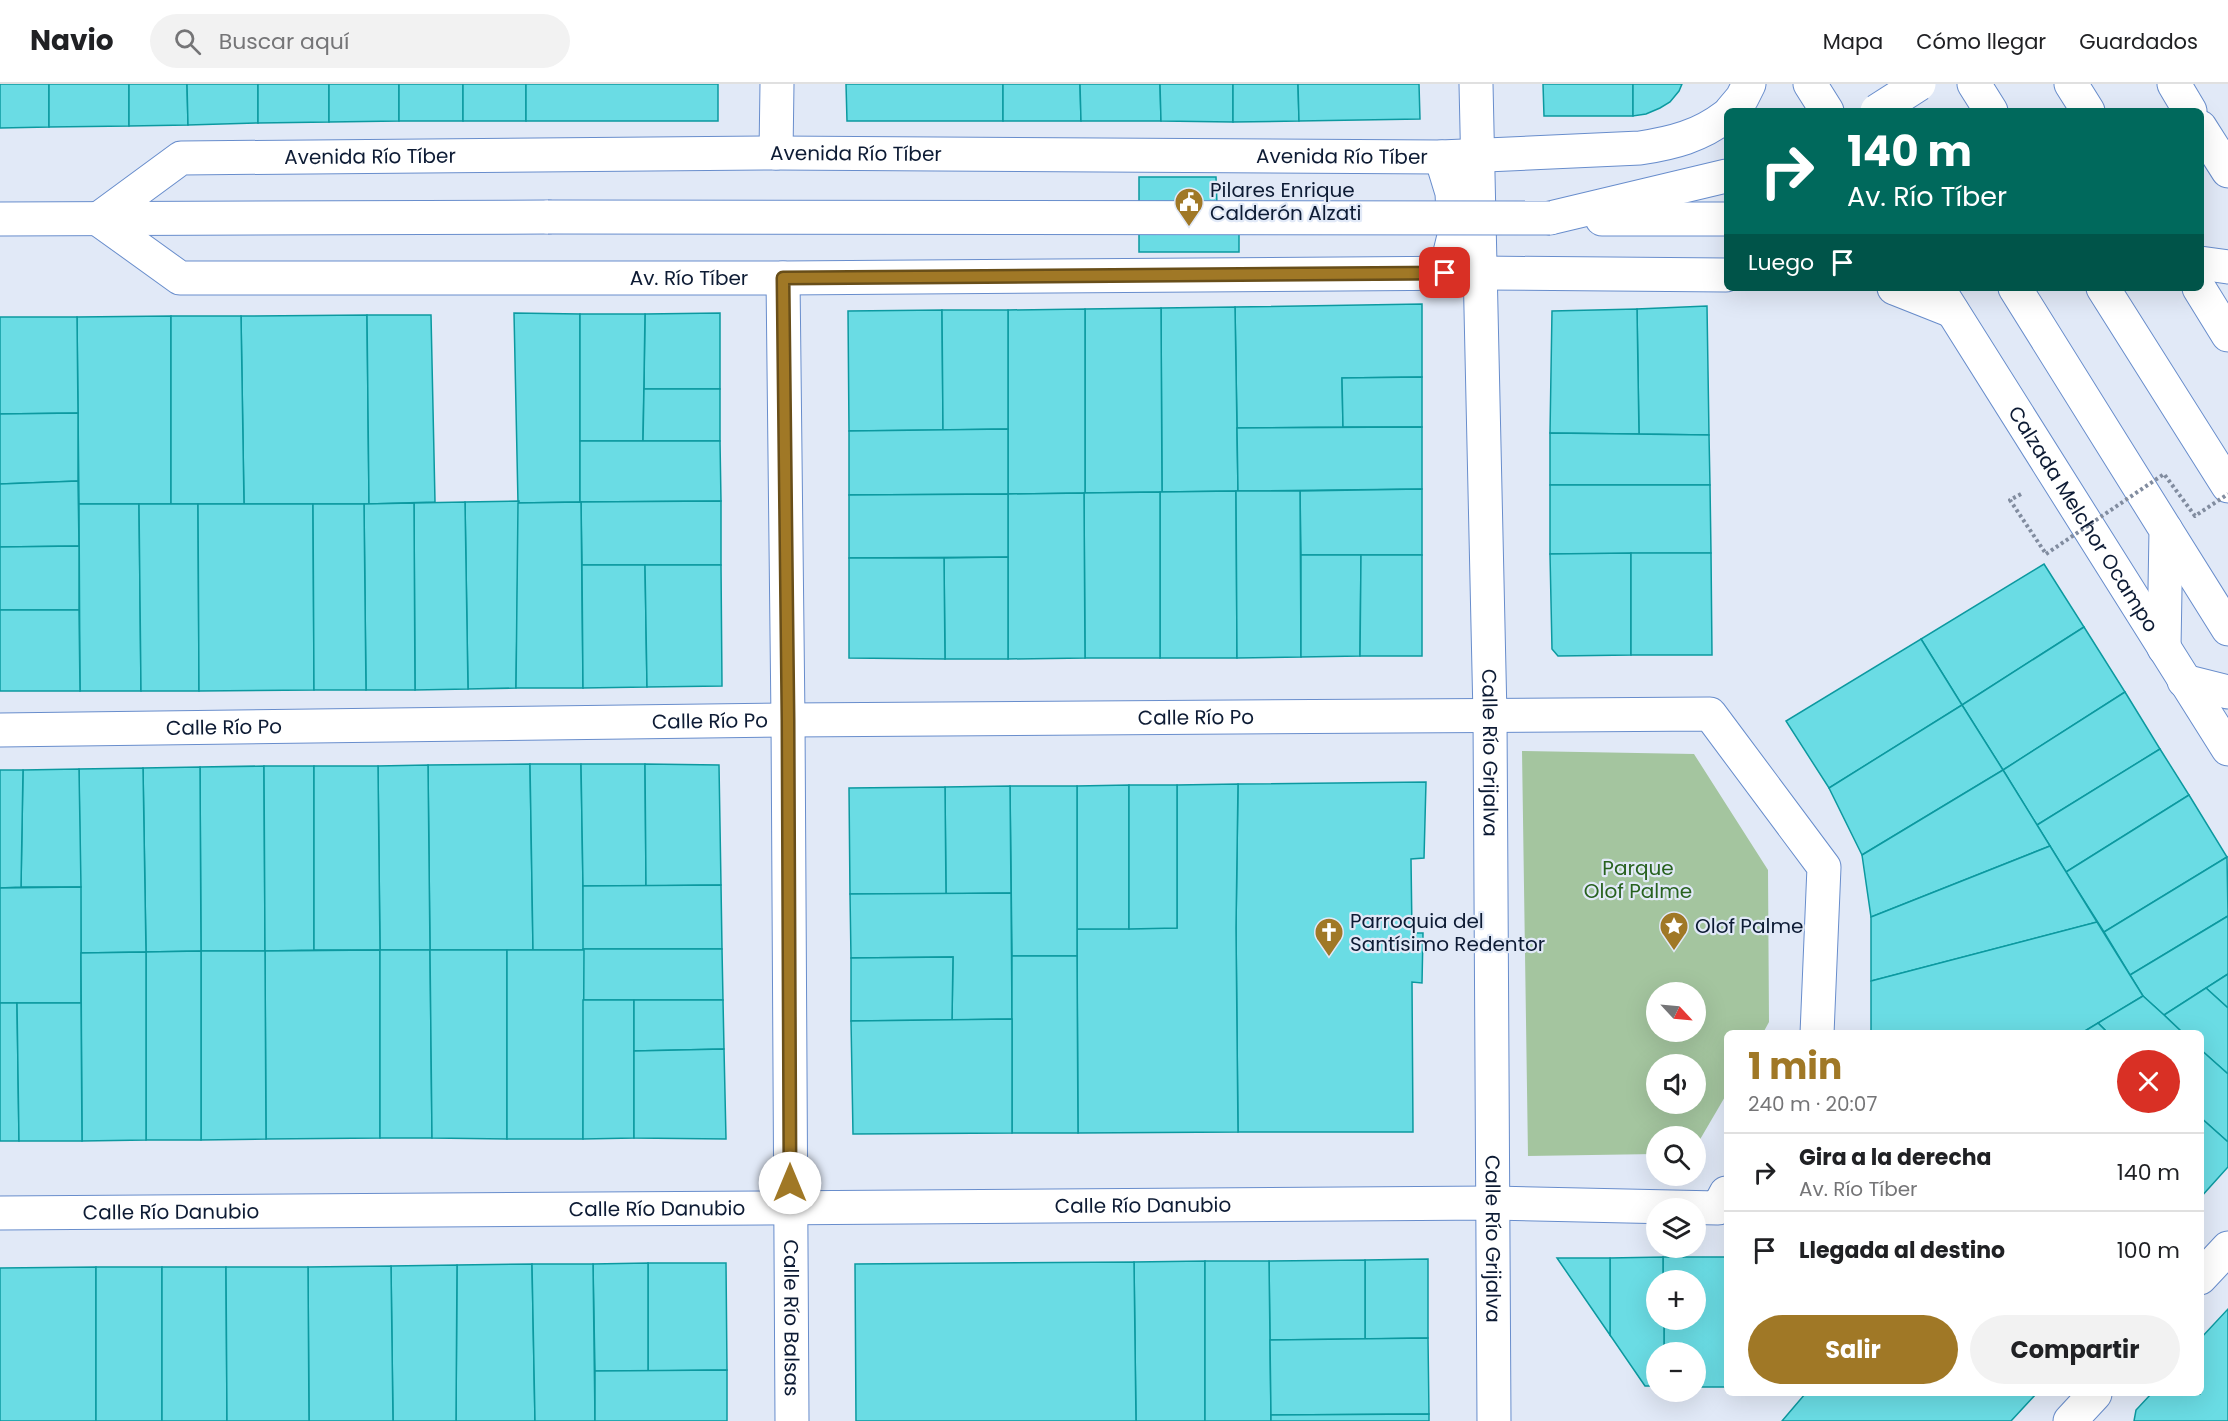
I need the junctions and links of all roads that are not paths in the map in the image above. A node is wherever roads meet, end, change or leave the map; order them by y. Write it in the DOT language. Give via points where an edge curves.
graph roads {
  1 [pos="777,84"];
  2 [pos="1476,84"];
  3 [pos="1749,84"];
  4 [pos="1810,84"];
  5 [pos="1887,84"];
  6 [pos="1919,84"];
  7 [pos="1974,84"];
  8 [pos="2071,84"];
  9 [pos="2174,84"];
  10 [pos="1734,108"];
  11 [pos="1825,108"];
  12 [pos="1882,108"];
  13 [pos="1902,108"];
  14 [pos="1989,108"];
  15 [pos="2086,108"];
  16 [pos="2188,108"];
  17 [pos="1724,117"];
  18 [pos="2204,133"];
  19 [pos="776,153"];
  20 [pos="1477,155"];
  21 [pos="1441,157"];
  22 [pos="2228,171"];
  23 [pos="1724,176"];
  24 [pos="1550,218"];
  25 [pos="0,219"];
  26 [pos="98,219"];
  27 [pos="1724,219"];
  28 [pos="2204,264"];
  29 [pos="2228,267"];
  30 [pos="1445,273"];
  31 [pos="1480,273"];
  32 [pos="1724,275"];
  33 [pos="783,278"];
  34 [pos="1908,291"];
  35 [pos="2017,291"];
  36 [pos="2105,291"];
  37 [pos="2201,291"];
  38 [pos="1945,299"];
  39 [pos="2228,335"];
  40 [pos="2228,486"];
  41 [pos="2166,530"];
  42 [pos="2228,629"];
  43 [pos="2164,648"];
  44 [pos="2184,681"];
  45 [pos="2228,692"];
  46 [pos="1490,716"];
  47 [pos="788,720"];
  48 [pos="0,730"];
  49 [pos="2228,749"];
  50 [pos="1817,1030"];
  51 [pos="1724,1197"];
  52 [pos="1493,1203"];
  53 [pos="790,1206"];
  54 [pos="0,1212"];
  55 [pos="2228,1248"];
  56 [pos="2204,1274"];
  57 [pos="2093,1396"];
  58 [pos="792,1421"];
  59 [pos="1494,1421"];
  60 [pos="2070,1421"];
  1 -- 19 [label="main road"];
  2 -- 20 [label="main road, Calle Río Grijalva"];
  3 -- 10 [label="main road"];
  4 -- 11 [label="main road"];
  5 -- 13 [label="main road"];
  6 -- 12 [label="main road, bridge"];
  7 -- 14 [label="main road"];
  8 -- 15 [label="main road"];
  9 -- 16 [label="main road"];
  17 -- 20 [label="main road, Avenida Río Tíber" via="1699,133 1666,144"];
  18 -- 22 [label="main road"];
  19 -- 21 [label="main road, Avenida Río Tíber"];
  19 -- 26 [label="main road, Avenida Río Tíber" via="181,158"];
  20 -- 21 [label="main road, Avenida Río Tíber"];
  20 -- 31 [label="main road, Calle Río Grijalva"];
  21 -- 30 [label="main road" via="1452,193 1454,236"];
  23 -- 24 [label="main road"];
  24 -- 26 [label="main road, bridge"];
  24 -- 27 [label="main road"];
  25 -- 26 [label="main road"];
  26 -- 33 [label="main road, Av. Río Tíber" via="180,278"];
  28 -- 29 [label="main road"];
  30 -- 31 [label="main road, Av. Río Tíber"];
  30 -- 33 [label="main road, Av. Río Tíber"];
  31 -- 32 [label="main road"];
  31 -- 46 [label="main road, Calle Río Grijalva"];
  33 -- 47 [label="main road, Calle Río Balsas"];
  34 -- 38 [label="main road"];
  35 -- 41 [label="main road"];
  36 -- 40 [label="main road"];
  37 -- 39 [label="main road"];
  38 -- 43 [label="main road, Calzada Melchor Ocampo"];
  41 -- 42 [label="main road"];
  41 -- 43 [label="main road"];
  43 -- 44 [label="main road, Calzada Melchor Ocampo"];
  44 -- 45 [label="main road"];
  44 -- 49 [label="main road, Calzada Melchor Ocampo"];
  46 -- 47 [label="main road, Calle Río Po"];
  46 -- 50 [label="main road, Calle Río Po" via="1710,714 1824,867"];
  46 -- 52 [label="main road, Calle Río Grijalva"];
  47 -- 48 [label="main road, Calle Río Po"];
  47 -- 53 [label="main road, Calle Río Balsas"];
  51 -- 52 [label="main road, Calle Río Danubio" via="1718,1208"];
  52 -- 53 [label="main road, Calle Río Danubio"];
  52 -- 59 [label="main road, Calle Río Grijalva"];
  53 -- 54 [label="main road, Calle Río Danubio"];
  53 -- 58 [label="main road, Calle Río Balsas"];
  55 -- 56 [label="main road"];
  57 -- 60 [label="main road"];
}
